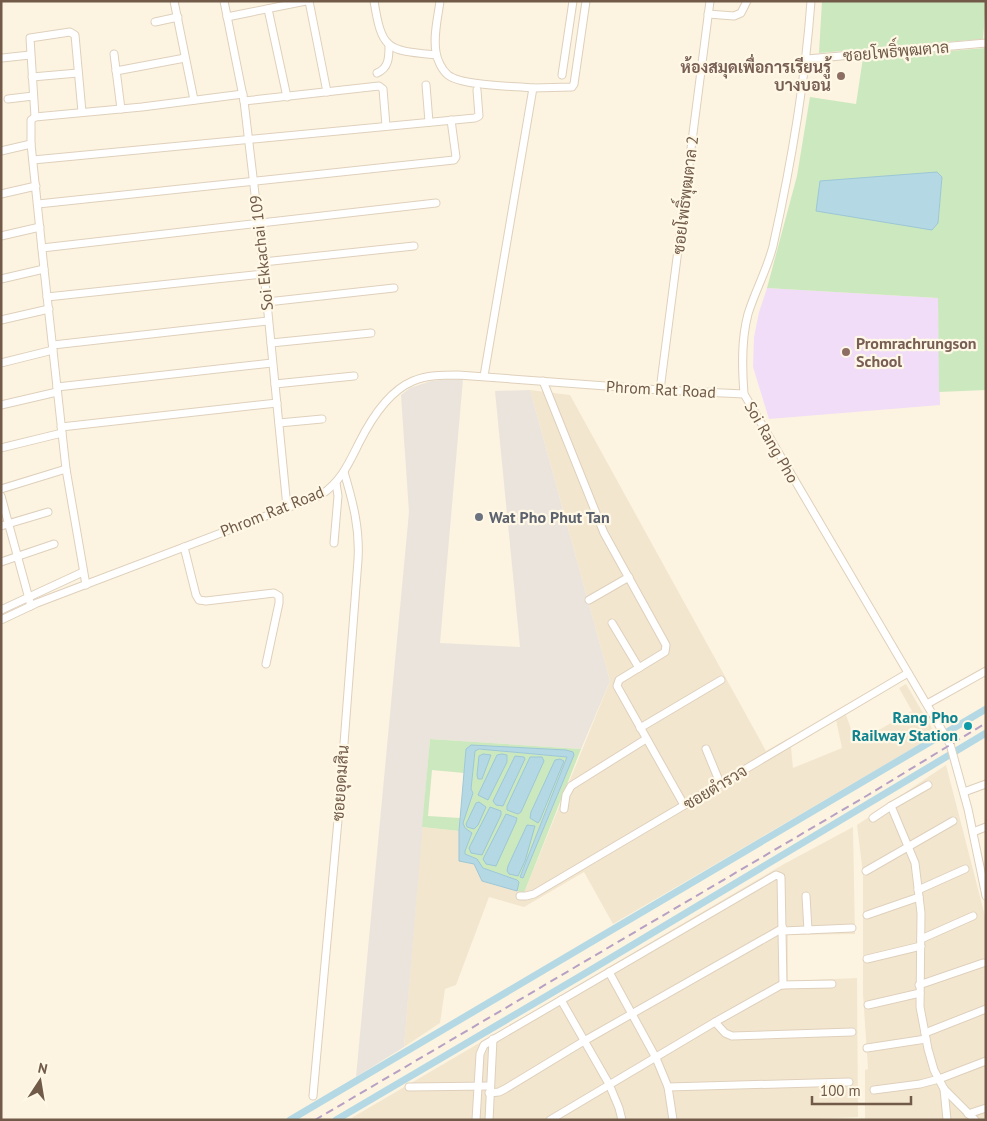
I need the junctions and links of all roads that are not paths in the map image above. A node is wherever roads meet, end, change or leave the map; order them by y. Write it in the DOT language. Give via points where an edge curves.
graph roads {
  1 [pos="174,1"];
  2 [pos="224,1"];
  3 [pos="307,1"];
  4 [pos="374,1"];
  5 [pos="440,1"];
  6 [pos="573,1"];
  7 [pos="586,1"];
  8 [pos="710,1"];
  9 [pos="747,1"];
  10 [pos="811,1"];
  11 [pos="268,9"];
  12 [pos="708,14"];
  13 [pos="178,17"];
  14 [pos="228,17"];
  15 [pos="155,22"];
  16 [pos="986,43"];
  17 [pos="389,46"];
  18 [pos="114,54"];
  19 [pos="30,55"];
  20 [pos="436,55"];
  21 [pos="2,58"];
  22 [pos="185,58"];
  23 [pos="807,58"];
  24 [pos="576,67"];
  25 [pos="116,70"];
  26 [pos="377,73"];
  27 [pos="78,74"];
  28 [pos="562,75"];
  29 [pos="32,78"];
  30 [pos="426,85"];
  31 [pos="532,88"];
  32 [pos="559,88"];
  33 [pos="477,90"];
  34 [pos="327,92"];
  35 [pos="33,96"];
  36 [pos="243,97"];
  37 [pos="287,97"];
  38 [pos="8,99"];
  39 [pos="194,100"];
  40 [pos="121,109"];
  41 [pos="82,112"];
  42 [pos="35,117"];
  43 [pos="451,120"];
  44 [pos="429,122"];
  45 [pos="386,126"];
  46 [pos="248,138"];
  47 [pos="31,144"];
  48 [pos="1,151"];
  49 [pos="33,160"];
  50 [pos="253,181"];
  51 [pos="36,186"];
  52 [pos="1,194"];
  53 [pos="436,203"];
  54 [pos="38,204"];
  55 [pos="258,224"];
  56 [pos="40,227"];
  57 [pos="1,236"];
  58 [pos="414,246"];
  59 [pos="42,248"];
  60 [pos="263,262"];
  61 [pos="44,269"];
  62 [pos="263,274"];
  63 [pos="1,279"];
  64 [pos="394,288"];
  65 [pos="47,297"];
  66 [pos="266,302"];
  67 [pos="49,309"];
  68 [pos="1,320"];
  69 [pos="268,321"];
  70 [pos="370,333"];
  71 [pos="271,343"];
  72 [pos="53,347"];
  73 [pos="1,363"];
  74 [pos="272,363"];
  75 [pos="354,376"];
  76 [pos="484,376"];
  77 [pos="543,381"];
  78 [pos="275,384"];
  79 [pos="57,389"];
  80 [pos="660,390"];
  81 [pos="744,394"];
  82 [pos="277,403"];
  83 [pos="1,405"];
  84 [pos="322,419"];
  85 [pos="279,423"];
  86 [pos="62,430"];
  87 [pos="1,448"];
  88 [pos="66,469"];
  89 [pos="344,472"];
  90 [pos="336,484"];
  91 [pos="1,489"];
  92 [pos="1,496"];
  93 [pos="287,507"];
  94 [pos="48,512"];
  95 [pos="5,525"];
  96 [pos="334,543"];
  97 [pos="54,544"];
  98 [pos="184,546"];
  99 [pos="17,557"];
  100 [pos="1,562"];
  101 [pos="83,572"];
  102 [pos="628,577"];
  103 [pos="86,585"];
  104 [pos="28,597"];
  105 [pos="589,600"];
  106 [pos="31,606"];
  107 [pos="1,610"];
  108 [pos="1,620"];
  109 [pos="612,623"];
  110 [pos="266,664"];
  111 [pos="639,668"];
  112 [pos="986,671"];
  113 [pos="908,673"];
  114 [pos="721,680"];
  115 [pos="927,704"];
  116 [pos="640,728"];
  117 [pos="646,739"];
  118 [pos="706,749"];
  119 [pos="720,784"];
  120 [pos="986,784"];
  121 [pos="928,785"];
  122 [pos="964,792"];
  123 [pos="684,805"];
  124 [pos="890,806"];
  125 [pos="564,809"];
  126 [pos="873,818"];
  127 [pos="953,821"];
  128 [pos="986,827"];
  129 [pos="973,832"];
  130 [pos="908,847"];
  131 [pos="965,869"];
  132 [pos="866,872"];
  133 [pos="918,893"];
  134 [pos="520,896"];
  135 [pos="806,896"];
  136 [pos="986,896"];
  137 [pos="867,915"];
  138 [pos="973,916"];
  139 [pos="852,928"];
  140 [pos="783,929"];
  141 [pos="808,930"];
  142 [pos="921,942"];
  143 [pos="867,959"];
  144 [pos="984,963"];
  145 [pos="609,972"];
  146 [pos="832,984"];
  147 [pos="783,985"];
  148 [pos="919,989"];
  149 [pos="561,1000"];
  150 [pos="868,1004"];
  151 [pos="986,1009"];
  152 [pos="632,1013"];
  153 [pos="715,1022"];
  154 [pos="852,1032"];
  155 [pos="925,1036"];
  156 [pos="493,1039"];
  157 [pos="584,1040"];
  158 [pos="867,1048"];
  159 [pos="656,1058"];
  160 [pos="986,1061"];
  161 [pos="939,1079"];
  162 [pos="849,1082"];
  163 [pos="609,1084"];
  164 [pos="478,1086"];
  165 [pos="409,1087"];
  166 [pos="668,1087"];
  167 [pos="490,1089"];
  168 [pos="944,1089"];
  169 [pos="874,1090"];
  170 [pos="313,1096"];
  171 [pos="986,1108"];
  172 [pos="968,1114"];
  173 [pos="476,1120"];
  174 [pos="488,1120"];
  175 [pos="550,1120"];
  176 [pos="622,1120"];
  177 [pos="673,1120"];
  178 [pos="947,1120"];
  179 [pos="975,1120"];
  1 -- 13 [label="street"];
  2 -- 14 [label="street, Soi Ekkachai 109"];
  3 -- 11 [label="street"];
  3 -- 34 [label="street"];
  4 -- 17 [label="street" via="382,38"];
  5 -- 20 [label="street"];
  6 -- 28 [label="street"];
  7 -- 24 [label="street"];
  8 -- 12 [label="street, ซอยโพธิ์พุฒตาล 2"];
  9 -- 12 [label="street" via="741,13 734,16"];
  10 -- 23 [label="street, Soi Rang Pho"];
  11 -- 14 [label="street"];
  11 -- 37 [label="street"];
  12 -- 80 [label="street, ซอยโพธิ์พุฒตาล 2"];
  13 -- 15 [label="street"];
  13 -- 22 [label="street"];
  14 -- 36 [label="street, Soi Ekkachai 109"];
  16 -- 23 [label="street, ซอยโพธิ์พุฒตาล"];
  17 -- 20 [label="street"];
  17 -- 26 [label="street" via="386,67"];
  18 -- 25 [label="street"];
  19 -- 21 [label="street"];
  19 -- 27 [label="street" via="32,36 73,33"];
  19 -- 29 [label="street"];
  20 -- 31 [label="street" via="450,76 474,83"];
  22 -- 25 [label="street"];
  22 -- 39 [label="street"];
  23 -- 81 [label="street, Soi Rang Pho" via="772,249 748,316 743,355"];
  24 -- 28 [label="street"];
  24 -- 32 [label="street" via="572,87"];
  25 -- 40 [label="street"];
  27 -- 29 [label="street"];
  27 -- 41 [label="street"];
  28 -- 32 [label="street"];
  29 -- 35 [label="street"];
  30 -- 44 [label="street"];
  31 -- 32 [label="street"];
  31 -- 76 [label="street"];
  33 -- 43 [label="street" via="479,116"];
  34 -- 37 [label="street"];
  34 -- 45 [label="street" via="382,87"];
  35 -- 38 [label="street"];
  35 -- 42 [label="street"];
  36 -- 37 [label="street"];
  36 -- 39 [label="street"];
  36 -- 46 [label="street, Soi Ekkachai 109"];
  39 -- 40 [label="street"];
  40 -- 41 [label="street"];
  41 -- 42 [label="street"];
  42 -- 47 [label="street" via="30,124"];
  43 -- 44 [label="street"];
  43 -- 50 [label="street" via="454,160"];
  44 -- 45 [label="street"];
  45 -- 46 [label="street"];
  46 -- 49 [label="street"];
  46 -- 50 [label="street, Soi Ekkachai 109"];
  47 -- 48 [label="street"];
  47 -- 49 [label="street"];
  49 -- 51 [label="street"];
  50 -- 54 [label="street"];
  50 -- 55 [label="street, Soi Ekkachai 109"];
  51 -- 52 [label="street"];
  51 -- 54 [label="street"];
  53 -- 55 [label="street"];
  54 -- 56 [label="street"];
  55 -- 59 [label="street"];
  55 -- 60 [label="street, Soi Ekkachai 109"];
  56 -- 57 [label="street"];
  56 -- 59 [label="street"];
  58 -- 60 [label="street"];
  59 -- 61 [label="street"];
  60 -- 62 [label="street, Soi Ekkachai 109"];
  61 -- 63 [label="street"];
  61 -- 65 [label="street"];
  62 -- 65 [label="street"];
  62 -- 66 [label="street, Soi Ekkachai 109"];
  64 -- 66 [label="street"];
  65 -- 67 [label="street"];
  66 -- 69 [label="street, Soi Ekkachai 109"];
  67 -- 68 [label="street"];
  67 -- 72 [label="street"];
  69 -- 71 [label="street, Soi Ekkachai 109"];
  69 -- 72 [label="street"];
  70 -- 71 [label="street"];
  71 -- 74 [label="street, Soi Ekkachai 109"];
  72 -- 73 [label="street"];
  72 -- 79 [label="street"];
  74 -- 78 [label="street, Soi Ekkachai 109"];
  74 -- 79 [label="street"];
  75 -- 78 [label="street"];
  76 -- 77 [label="street, Phrom Rat Road"];
  76 -- 89 [label="street, Phrom Rat Road" via="442,375 404,385 374,419"];
  77 -- 80 [label="street, Phrom Rat Road"];
  77 -- 102 [label="street" via="596,516"];
  78 -- 82 [label="street, Soi Ekkachai 109"];
  79 -- 83 [label="street"];
  79 -- 86 [label="street"];
  80 -- 81 [label="street, Phrom Rat Road"];
  81 -- 113 [label="street, Soi Rang Pho"];
  82 -- 85 [label="street, Soi Ekkachai 109"];
  82 -- 86 [label="street"];
  84 -- 85 [label="street"];
  85 -- 93 [label="street, Soi Ekkachai 109"];
  86 -- 87 [label="street"];
  86 -- 88 [label="street"];
  88 -- 91 [label="street"];
  88 -- 101 [label="street"];
  89 -- 90 [label="street, Phrom Rat Road"];
  89 -- 170 [label="street, ซอยอุดมสิน" via="356,514 359,546"];
  90 -- 93 [label="street, Phrom Rat Road" via="321,495"];
  90 -- 96 [label="street"];
  92 -- 95 [label="street"];
  93 -- 98 [label="street, Phrom Rat Road"];
  94 -- 95 [label="street"];
  95 -- 99 [label="street"];
  97 -- 99 [label="street"];
  98 -- 103 [label="street, Phrom Rat Road"];
  98 -- 110 [label="street" via="199,600 274,593 279,596"];
  99 -- 100 [label="street"];
  99 -- 104 [label="street"];
  101 -- 103 [label="street"];
  101 -- 104 [label="street"];
  102 -- 105 [label="street"];
  102 -- 111 [label="street" via="667,649"];
  103 -- 106 [label="street, Phrom Rat Road"];
  104 -- 106 [label="street"];
  104 -- 107 [label="street"];
  106 -- 108 [label="street, Phrom Rat Road"];
  109 -- 111 [label="street"];
  111 -- 116 [label="street" via="619,680 617,686"];
  112 -- 115 [label="street"];
  113 -- 115 [label="street, Soi Rang Pho"];
  113 -- 119 [label="street, ซอยตำรวจ"];
  114 -- 116 [label="street"];
  115 -- 122 [label="street, Soi Rang Pho" via="953,751"];
  116 -- 117 [label="street"];
  117 -- 123 [label="street"];
  117 -- 125 [label="street" via="571,786"];
  118 -- 119 [label="street"];
  119 -- 123 [label="street, ซอยตำรวจ"];
  120 -- 122 [label="street"];
  121 -- 124 [label="street"];
  122 -- 129 [label="street, Soi Rang Pho"];
  123 -- 134 [label="street, ซอยตำรวจ" via="534,894"];
  124 -- 126 [label="street"];
  124 -- 130 [label="street"];
  127 -- 130 [label="street"];
  128 -- 129 [label="street"];
  129 -- 136 [label="street, Soi Rang Pho"];
  130 -- 132 [label="street"];
  130 -- 133 [label="street" via="915,863"];
  131 -- 133 [label="street"];
  133 -- 137 [label="street"];
  133 -- 142 [label="street"];
  135 -- 141 [label="street"];
  138 -- 142 [label="street"];
  139 -- 141 [label="street"];
  140 -- 141 [label="street"];
  140 -- 145 [label="street" via="781,877 776,875"];
  140 -- 147 [label="street"];
  140 -- 152 [label="street"];
  142 -- 143 [label="street"];
  142 -- 148 [label="street"];
  144 -- 148 [label="street"];
  145 -- 149 [label="street"];
  145 -- 152 [label="street"];
  146 -- 147 [label="street"];
  147 -- 153 [label="street"];
  148 -- 150 [label="street"];
  148 -- 155 [label="street"];
  149 -- 156 [label="street"];
  149 -- 157 [label="street"];
  151 -- 155 [label="street"];
  152 -- 157 [label="street"];
  152 -- 159 [label="street"];
  153 -- 154 [label="street" via="732,1036"];
  153 -- 159 [label="street"];
  155 -- 158 [label="street"];
  155 -- 161 [label="street"];
  156 -- 164 [label="street" via="481,1050"];
  156 -- 167 [label="street"];
  157 -- 163 [label="street"];
  157 -- 167 [label="street" via="499,1092"];
  159 -- 163 [label="street"];
  159 -- 166 [label="street"];
  160 -- 161 [label="street"];
  161 -- 168 [label="street"];
  161 -- 169 [label="street"];
  162 -- 166 [label="street"];
  163 -- 175 [label="street"];
  163 -- 176 [label="street"];
  164 -- 165 [label="street"];
  164 -- 167 [label="street"];
  164 -- 173 [label="street"];
  166 -- 177 [label="street"];
  167 -- 174 [label="street"];
  168 -- 172 [label="street"];
  168 -- 178 [label="street"];
  171 -- 172 [label="street"];
  172 -- 179 [label="street"];
}
